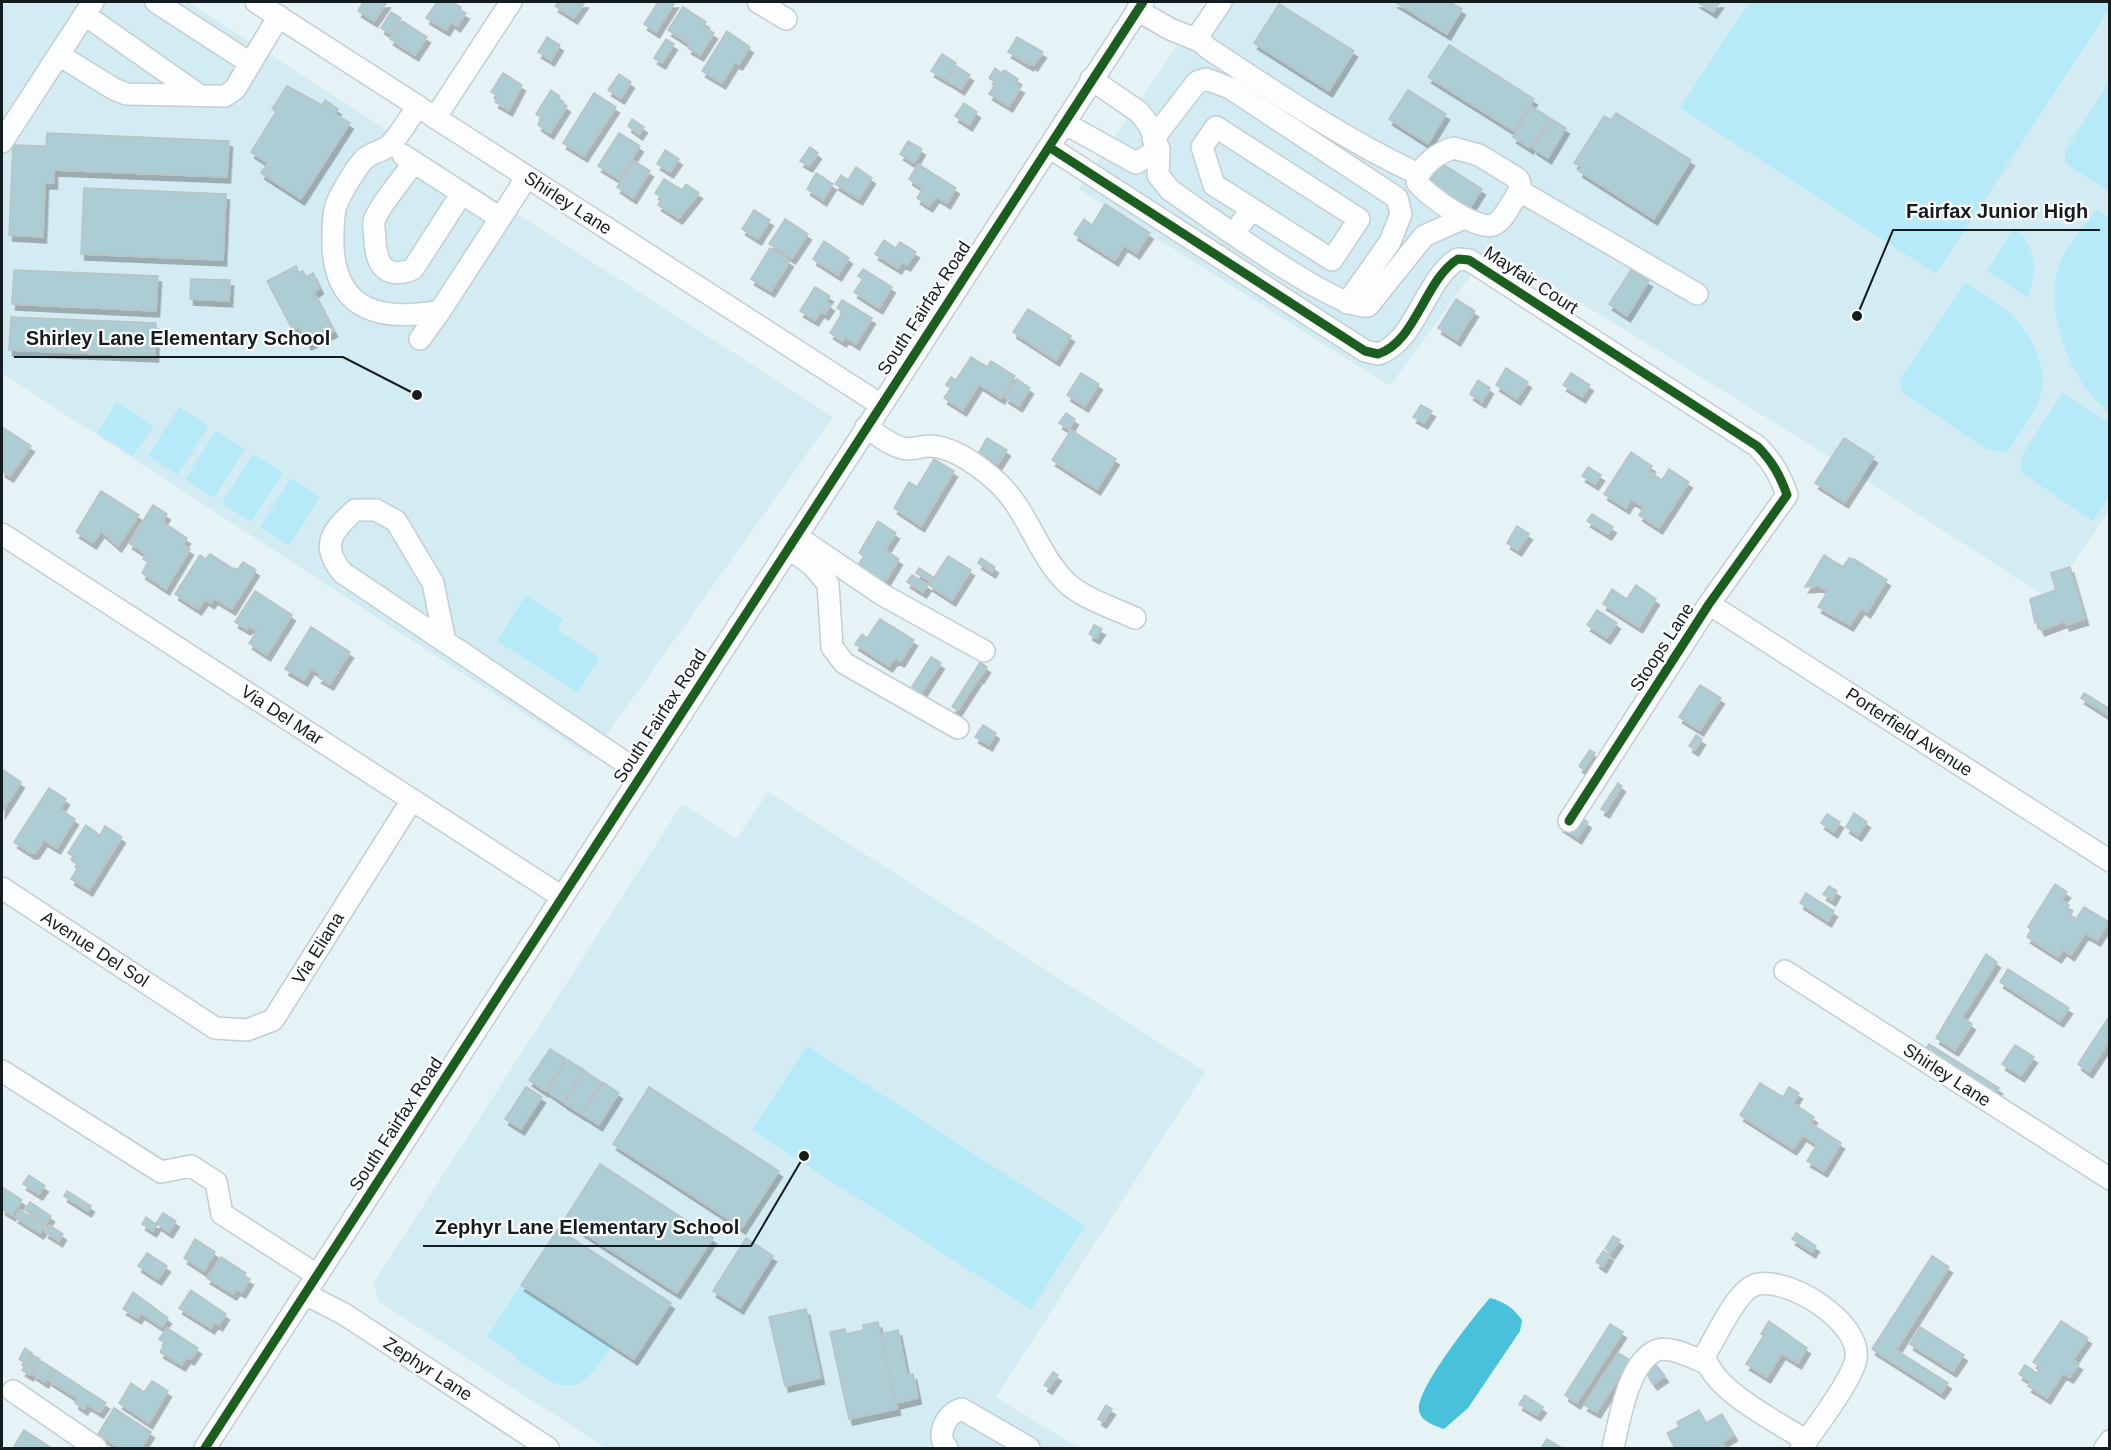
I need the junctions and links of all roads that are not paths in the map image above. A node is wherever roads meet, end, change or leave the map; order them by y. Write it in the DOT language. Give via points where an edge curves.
graph roads {
  1 [pos="156,2"];
  2 [pos="256,2"];
  3 [pos="511,2"];
  4 [pos="758,2"];
  5 [pos="1221,2"];
  6 [pos="1140,6"];
  7 [pos="89,8"];
  8 [pos="279,16"];
  9 [pos="786,20"];
  10 [pos="1200,41"];
  11 [pos="59,55"];
  12 [pos="250,63"];
  13 [pos="1091,80"];
  14 [pos="199,95"];
  15 [pos="417,106"];
  16 [pos="435,118"];
  17 [pos="1064,123"];
  18 [pos="2,142"];
  19 [pos="1156,144"];
  20 [pos="390,146"];
  21 [pos="1049,147"];
  22 [pos="414,162"];
  23 [pos="1418,174"];
  24 [pos="527,177"];
  25 [pos="1520,191"];
  26 [pos="462,193"];
  27 [pos="1252,209"];
  28 [pos="500,218"];
  29 [pos="1464,218"];
  30 [pos="1233,233"];
  31 [pos="1697,294"];
  32 [pos="1347,303"];
  33 [pos="440,311"];
  34 [pos="420,339"];
  35 [pos="881,405"];
  36 [pos="866,428"];
  37 [pos="1786,495"];
  38 [pos="2,534"];
  39 [pos="792,542"];
  40 [pos="1709,604"];
  41 [pos="1135,618"];
  42 [pos="446,642"];
  43 [pos="984,651"];
  44 [pos="958,728"];
  45 [pos="642,774"];
  46 [pos="412,800"];
  47 [pos="1569,821"];
  48 [pos="2109,861"];
  49 [pos="2,888"];
  50 [pos="562,897"];
  51 [pos="1785,971"];
  52 [pos="189,1011"];
  53 [pos="2,1071"];
  54 [pos="2109,1179"];
  55 [pos="317,1275"];
  56 [pos="305,1294"];
  57 [pos="1706,1363"];
  58 [pos="13,1391"];
  59 [pos="2109,1441"];
  60 [pos="1804,1445"];
  61 [pos="96,1449"];
  62 [pos="205,1449"];
  63 [pos="548,1449"];
  64 [pos="947,1449"];
  65 [pos="1029,1449"];
  66 [pos="1613,1449"];
  67 [pos="2105,1449"];
  1 -- 12 [label="street"];
  2 -- 8 [label="street, Shirley Lane"];
  3 -- 16 [label="street"];
  4 -- 9 [label="street"];
  5 -- 10 [label="street" via="1200,31"];
  6 -- 10 [label="street" via="1170,29"];
  6 -- 13 [label="street, South Fairfax Road"];
  7 -- 11 [label="street"];
  7 -- 14 [label="street"];
  8 -- 12 [label="street"];
  8 -- 15 [label="street, Shirley Lane"];
  10 -- 23 [label="street" via="1287,101 1374,153"];
  11 -- 14 [label="street" via="126,94"];
  11 -- 18 [label="street"];
  12 -- 14 [label="street" via="230,93"];
  13 -- 17 [label="street, South Fairfax Road"];
  13 -- 19 [label="street" via="1139,112"];
  15 -- 16 [label="street, Shirley Lane"];
  15 -- 20 [label="street"];
  16 -- 24 [label="street, Shirley Lane"];
  17 -- 19 [label="street" via="1136,163"];
  17 -- 21 [label="street, South Fairfax Road"];
  19 -- 30 [label="street" via="1158,175 1170,190"];
  19 -- 32 [label="street" via="1197,82 1206,79 1230,88 1397,198 1401,214 1390,242"];
  20 -- 22 [label="street"];
  20 -- 33 [label="street" via="364,159 336,204 334,268 353,300 369,309 397,316"];
  21 -- 35 [label="street, South Fairfax Road"];
  21 -- 37 [label="street, Mayfair Court" via="1365,351 1378,354 1391,346 1446,269 1458,259 1469,260 1757,446 1781,477"];
  22 -- 26 [label="street"];
  22 -- 26 [label="street" via="374,220 376,252 381,266 390,272 400,274 413,269"];
  23 -- 25 [label="street" via="1441,151 1461,149 1479,155 1518,179"];
  23 -- 29 [label="street" via="1421,188"];
  24 -- 28 [label="street"];
  24 -- 35 [label="street, Shirley Lane"];
  25 -- 29 [label="street" via="1494,225"];
  25 -- 31 [label="street"];
  26 -- 28 [label="street"];
  27 -- 27 [label="street" via="1332,260 1359,219 1216,127 1202,147 1214,185"];
  27 -- 30 [label="street"];
  28 -- 33 [label="street"];
  29 -- 32 [label="street" via="1424,236 1368,306"];
  30 -- 32 [label="street"];
  33 -- 34 [label="street"];
  35 -- 36 [label="street, South Fairfax Road"];
  36 -- 39 [label="street, South Fairfax Road"];
  36 -- 41 [label="street" via="902,448 930,446 967,459 997,482 1026,517 1065,581"];
  37 -- 40 [label="street, Stoops Lane"];
  38 -- 46 [label="street, Via Del Mar"];
  39 -- 43 [label="street"];
  39 -- 44 [label="street" via="828,584 832,647 844,663"];
  39 -- 45 [label="street, South Fairfax Road"];
  40 -- 47 [label="street, Stoops Lane"];
  40 -- 48 [label="street, Porterfield Avenue"];
  42 -- 42 [label="street" via="343,573 332,560 329,545 339,525 355,510 376,510 396,521 433,584"];
  42 -- 45 [label="street"];
  45 -- 50 [label="street, South Fairfax Road"];
  46 -- 50 [label="street, Via Del Mar"];
  46 -- 52 [label="street, Via Eliana" via="273,1020 247,1030 215,1028"];
  49 -- 52 [label="street, Avenue Del Sol"];
  50 -- 55 [label="street, South Fairfax Road"];
  51 -- 54 [label="street, Shirley Lane"];
  53 -- 55 [label="street" via="161,1172 191,1166 216,1182 222,1214"];
  55 -- 56 [label="street, South Fairfax Road"];
  56 -- 62 [label="street, South Fairfax Road"];
  56 -- 63 [label="street, Zephyr Lane" via="344,1314"];
  57 -- 60 [label="street" via="1737,1396"];
  57 -- 60 [label="street" via="1705,1355 1742,1294 1755,1285 1776,1285 1798,1292 1839,1320 1856,1356 1853,1368"];
  57 -- 66 [label="street" via="1672,1350 1651,1354 1623,1400"];
  58 -- 61 [label="street"];
  59 -- 67 [label="street"];
  64 -- 65 [label="street" via="941,1432 952,1415 962,1409"];
}
